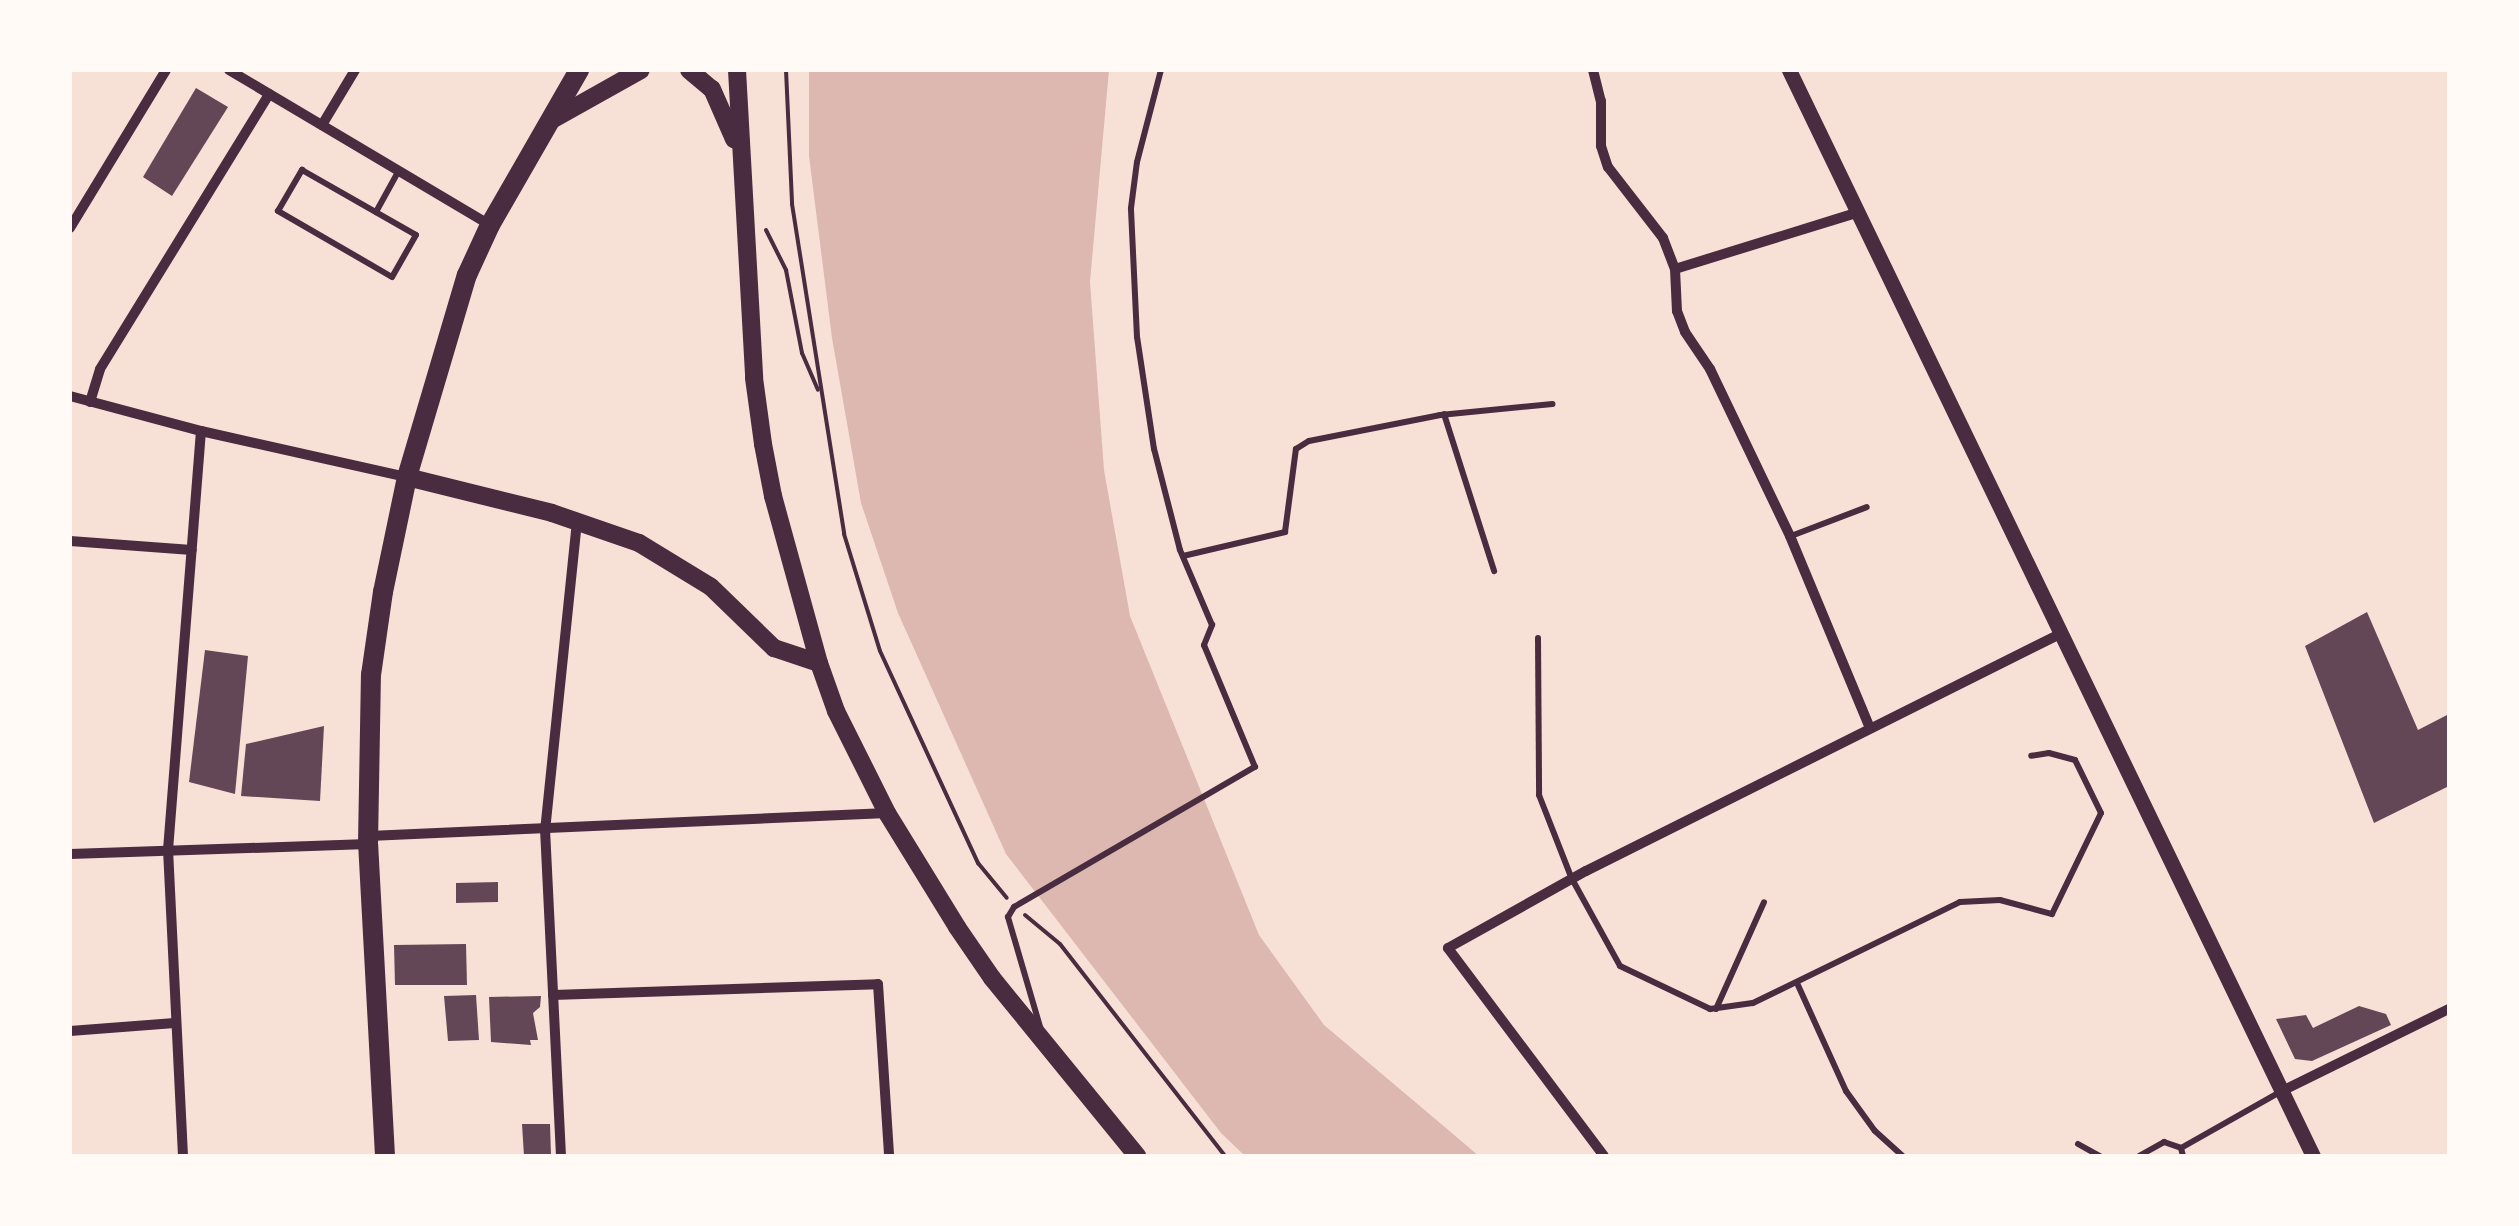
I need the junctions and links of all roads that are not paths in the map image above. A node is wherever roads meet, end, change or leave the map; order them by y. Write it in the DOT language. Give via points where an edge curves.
graph roads {
  1 [pos="166,70"];
  2 [pos="229,70"];
  3 [pos="355,70"];
  4 [pos="580,70"];
  5 [pos="642,70"];
  6 [pos="689,70"];
  7 [pos="737,70"];
  8 [pos="1161,70"];
  9 [pos="1594,70"];
  10 [pos="1788,70"];
  11 [pos="268,94"];
  12 [pos="549,121"];
  13 [pos="322,125"];
  14 [pos="739,150"];
  15 [pos="398,172"];
  16 [pos="376,212"];
  17 [pos="1856,212"];
  18 [pos="490,225"];
  19 [pos="70,228"];
  20 [pos="1675,268"];
  21 [pos="70,396"];
  22 [pos="90,402"];
  23 [pos="1552,404"];
  24 [pos="1444,414"];
  25 [pos="201,431"];
  26 [pos="406,477"];
  27 [pos="1867,507"];
  28 [pos="577,521"];
  29 [pos="1790,536"];
  30 [pos="70,541"];
  31 [pos="192,550"];
  32 [pos="1183,556"];
  33 [pos="1494,571"];
  34 [pos="2060,634"];
  35 [pos="1538,638"];
  36 [pos="818,663"];
  37 [pos="1870,728"];
  38 [pos="2031,756"];
  39 [pos="887,813"];
  40 [pos="546,831"];
  41 [pos="368,840"];
  42 [pos="168,850"];
  43 [pos="70,854"];
  44 [pos="1572,879"];
  45 [pos="1764,902"];
  46 [pos="1797,984"];
  47 [pos="553,996"];
  48 [pos="2449,1008"];
  49 [pos="1716,1009"];
  50 [pos="175,1023"];
  51 [pos="70,1031"];
  52 [pos="1044,1040"];
  53 [pos="2282,1091"];
  54 [pos="2078,1144"];
  55 [pos="2182,1152"];
  56 [pos="183,1156"];
  57 [pos="385,1156"];
  58 [pos="561,1156"];
  59 [pos="889,1156"];
  60 [pos="1137,1156"];
  61 [pos="1604,1156"];
  62 [pos="1903,1156"];
  63 [pos="2100,1156"];
  64 [pos="2139,1156"];
  65 [pos="2313,1156"];
  1 -- 19 [label="street"];
  2 -- 11 [label="street"];
  3 -- 13 [label="street"];
  4 -- 12 [label="main road"];
  5 -- 12 [label="main road"];
  6 -- 14 [label="main road" via="712,89"];
  7 -- 14 [label="main road"];
  8 -- 32 [label="lane" via="1132,192 1135,300 1154,449"];
  9 -- 20 [label="street" via="1608,167 1648,215"];
  10 -- 17 [label="street"];
  11 -- 13 [label="street"];
  11 -- 22 [label="street" via="100,368"];
  12 -- 18 [label="main road"];
  13 -- 15 [label="street"];
  14 -- 36 [label="main road" via="763,444"];
  15 -- 16 [label="lane"];
  15 -- 18 [label="street"];
  16 -- 16 [label="lane" via="302,170 278,211 392,277 416,235"];
  17 -- 20 [label="street"];
  17 -- 34 [label="street"];
  18 -- 26 [label="main road" via="452,316"];
  20 -- 29 [label="street" via="1684,332 1710,368"];
  21 -- 22 [label="street"];
  22 -- 25 [label="street"];
  23 -- 24 [label="lane"];
  24 -- 32 [label="lane" via="1308,441 1296,449 1285,532"];
  24 -- 33 [label="lane"];
  25 -- 26 [label="street"];
  25 -- 31 [label="street"];
  26 -- 28 [label="main road"];
  26 -- 41 [label="main road" via="371,675"];
  27 -- 29 [label="lane"];
  28 -- 36 [label="main road" via="662,554 711,587 774,648"];
  28 -- 40 [label="street"];
  29 -- 37 [label="street"];
  30 -- 31 [label="street"];
  31 -- 42 [label="street"];
  32 -- 52 [label="lane" via="1212,625 1204,646 1255,767 1014,907 1008,917"];
  34 -- 37 [label="street"];
  34 -- 53 [label="street"];
  35 -- 44 [label="lane" via="1539,795"];
  36 -- 39 [label="main road"];
  37 -- 44 [label="street"];
  38 -- 46 [label="lane" via="2075,760 2101,813 2052,914 2000,900 1960,902"];
  39 -- 40 [label="street"];
  39 -- 52 [label="main road" via="966,940"];
  40 -- 41 [label="street"];
  40 -- 47 [label="street"];
  41 -- 42 [label="street"];
  41 -- 57 [label="main road"];
  42 -- 43 [label="street"];
  42 -- 50 [label="street"];
  44 -- 49 [label="lane" via="1620,966"];
  44 -- 61 [label="street" via="1448,948"];
  45 -- 49 [label="lane"];
  46 -- 49 [label="lane" via="1753,1003"];
  46 -- 62 [label="lane" via="1846,1091"];
  47 -- 58 [label="street"];
  47 -- 59 [label="street" via="878,984"];
  48 -- 53 [label="street"];
  50 -- 51 [label="street"];
  50 -- 56 [label="street"];
  52 -- 60 [label="main road"];
  53 -- 55 [label="lane"];
  53 -- 65 [label="street"];
  54 -- 63 [label="lane"];
  55 -- 64 [label="lane" via="2164,1142"];
}
